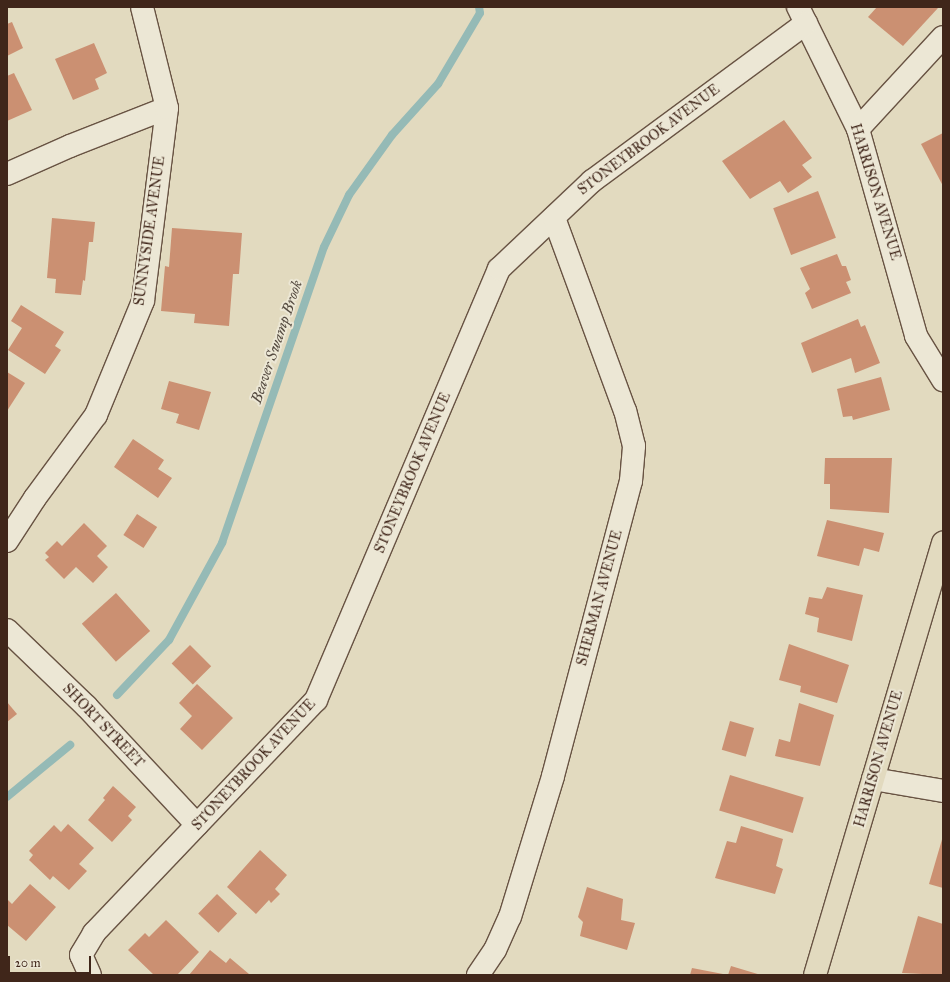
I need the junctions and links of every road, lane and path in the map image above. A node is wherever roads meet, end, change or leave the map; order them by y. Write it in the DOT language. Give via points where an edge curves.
graph roads {
  1 [pos="142,7"];
  2 [pos="802,15"];
  3 [pos="943,37"];
  4 [pos="166,108"];
  5 [pos="858,128"];
  6 [pos="7,174"];
  7 [pos="554,218"];
  8 [pos="943,380"];
  9 [pos="7,541"];
  10 [pos="943,543"];
  11 [pos="7,630"];
  12 [pos="873,779"];
  13 [pos="943,792"];
  14 [pos="197,825"];
  15 [pos="90,975"];
  16 [pos="478,975"];
  17 [pos="816,975"];
  1 -- 4 [label="street, SUNNYSIDE AVENUE"];
  2 -- 5 [label="street, HARRISON AVENUE"];
  2 -- 7 [label="street, STONEYBROOK AVENUE" via="592,181"];
  3 -- 5 [label="street"];
  4 -- 6 [label="street"];
  4 -- 9 [label="street, SUNNYSIDE AVENUE" via="143,301 96,415"];
  5 -- 8 [label="street, HARRISON AVENUE" via="916,336"];
  7 -- 14 [label="street, STONEYBROOK AVENUE" via="499,269 316,700"];
  7 -- 16 [label="street, SHERMAN AVENUE" via="625,411 634,446 631,481 553,776 512,909 495,950"];
  10 -- 12 [label="main road, HARRISON AVENUE"];
  11 -- 14 [label="street, SHORT STREET" via="87,707"];
  12 -- 13 [label="street"];
  12 -- 17 [label="main road, HARRISON AVENUE"];
  14 -- 15 [label="street, STONEYBROOK AVENUE" via="94,933 81,955"];
}
